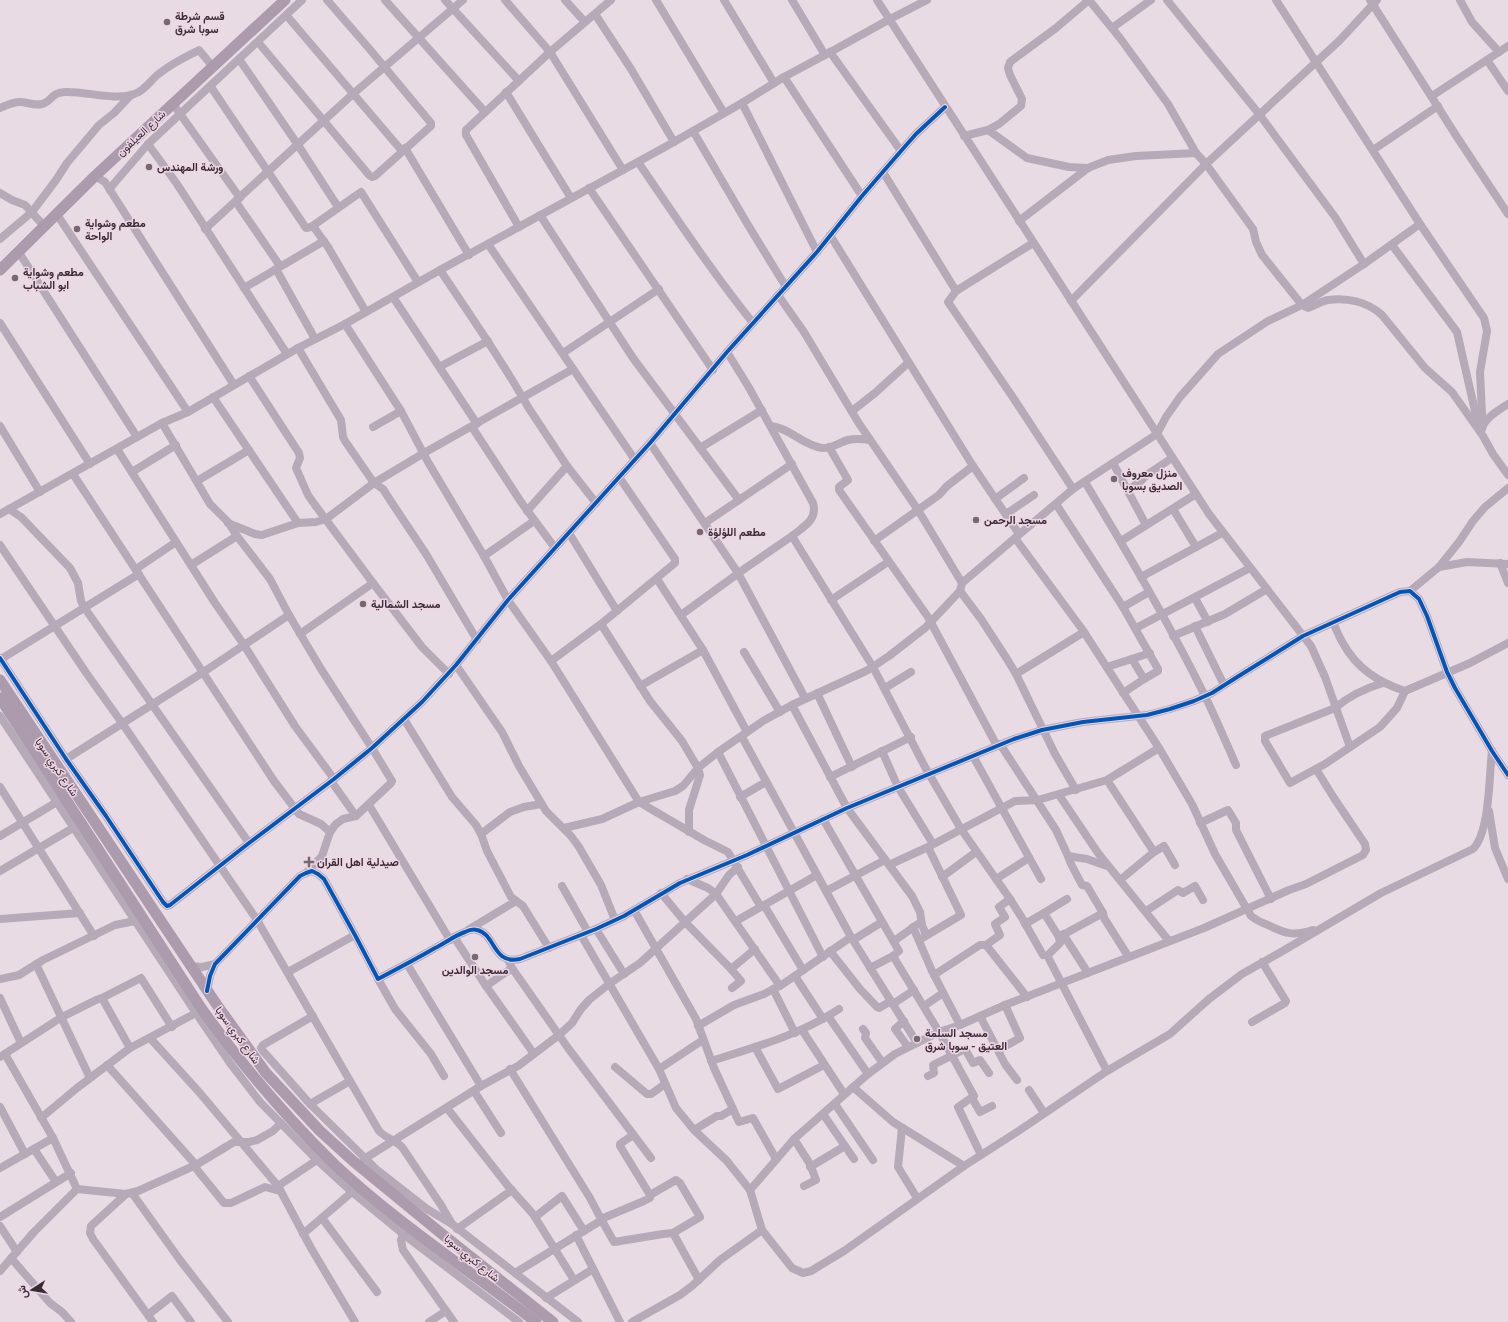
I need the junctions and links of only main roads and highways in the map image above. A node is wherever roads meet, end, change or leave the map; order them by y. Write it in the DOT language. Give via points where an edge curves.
graph roads {
  1 [pos="285,0"];
  2 [pos="0,270"];
  3 [pos="0,680"];
  4 [pos="0,698"];
  5 [pos="306,1109"];
  6 [pos="294,1122"];
  7 [pos="536,1322"];
  8 [pos="553,1322"];
  1 -- 2 [label="highway, شارع العيلفون" via="95,176"];
  3 -- 5 [label="highway, شارع كبري سوبا" via="190,966 258,1063 288,1098"];
  4 -- 6 [label="highway, شارع كبري سوبا" via="139,920 236,1056"];
  5 -- 6 [label="highway"];
  5 -- 8 [label="highway, شارع كبري سوبا" via="320,1131 377,1182"];
  6 -- 7 [label="highway, شارع كبري سوبا" via="336,1165 377,1200 428,1242"];
}
